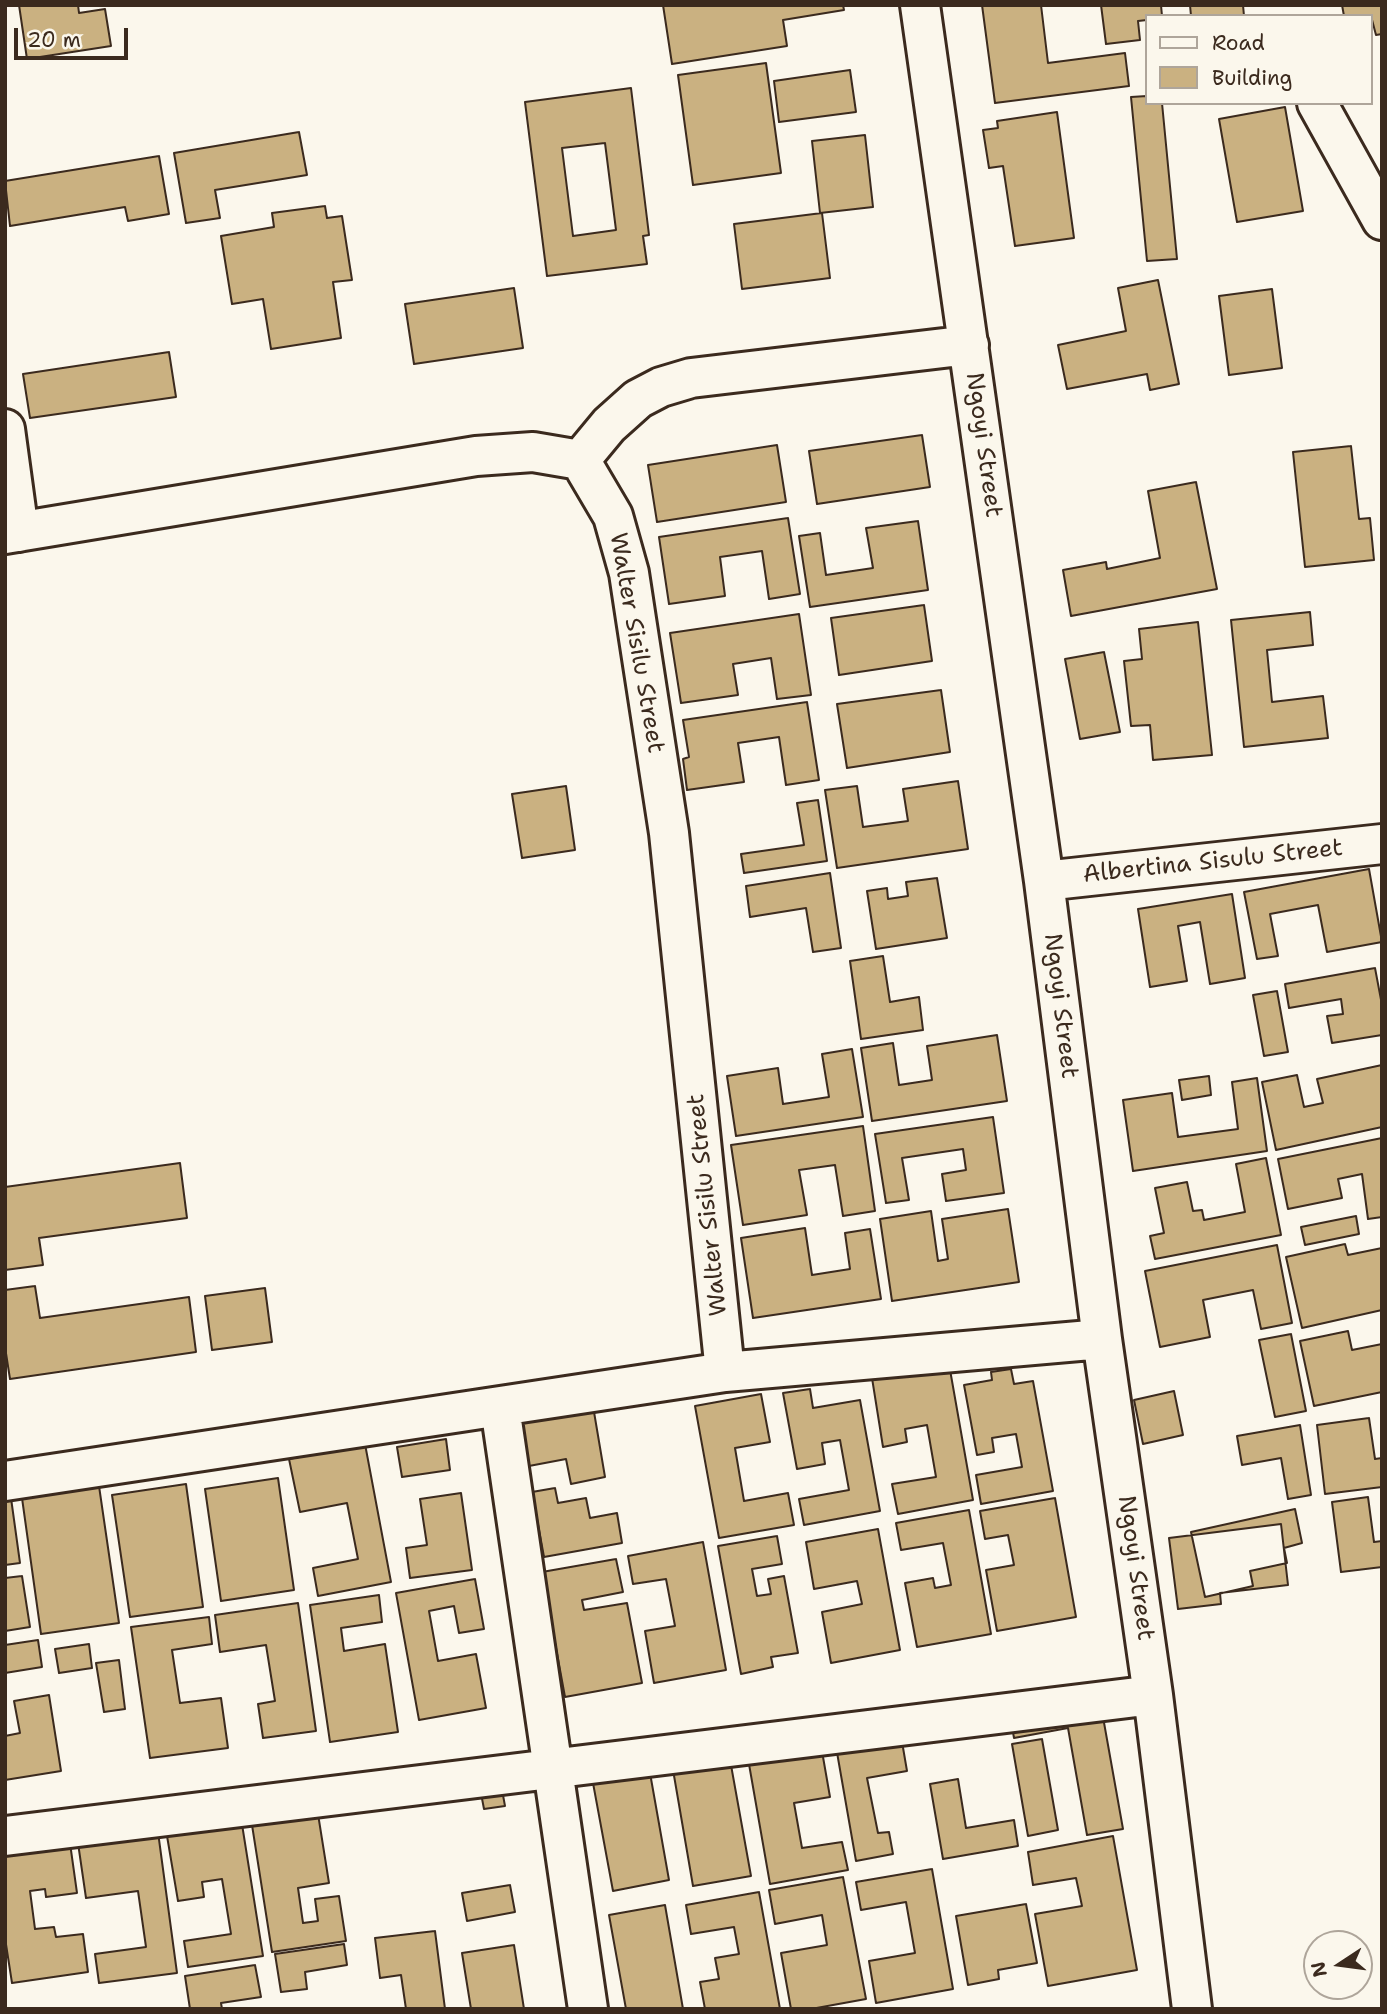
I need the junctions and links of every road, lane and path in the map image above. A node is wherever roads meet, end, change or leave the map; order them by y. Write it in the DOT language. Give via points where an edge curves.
graph roads {
  1 [pos="920,5"];
  2 [pos="1318,105"];
  3 [pos="1382,220"];
  4 [pos="970,345"];
  5 [pos="5,429"];
  6 [pos="580,460"];
  7 [pos="12,533"];
  8 [pos="1382,844"];
  9 [pos="1044,880"];
  10 [pos="1102,1339"];
  11 [pos="725,1372"];
  12 [pos="500,1407"];
  13 [pos="5,1481"];
  14 [pos="1153,1695"];
  15 [pos="554,1770"];
  16 [pos="5,1836"];
  17 [pos="589,2009"];
  18 [pos="1192,2009"];
  1 -- 4 [label="street, Ngoyi Street"];
  2 -- 3 [label="street"];
  4 -- 6 [label="street" via="691,379 662,387 638,398"];
  4 -- 9 [label="street, Ngoyi Street"];
  5 -- 7 [label="street"];
  6 -- 7 [label="street" via="533,452 476,456"];
  6 -- 11 [label="street, Walter Sisilu Street" via="613,516 629,573 668,833"];
  8 -- 9 [label="street, Albertina Sisulu Street"];
  9 -- 10 [label="street, Ngoyi Street"];
  10 -- 11 [label="street"];
  10 -- 14 [label="street, Ngoyi Street"];
  11 -- 12 [label="street"];
  12 -- 13 [label="street"];
  12 -- 15 [label="street"];
  14 -- 15 [label="street"];
  14 -- 18 [label="street, Ngoyi Street"];
  15 -- 16 [label="street"];
  15 -- 17 [label="street"];
}
